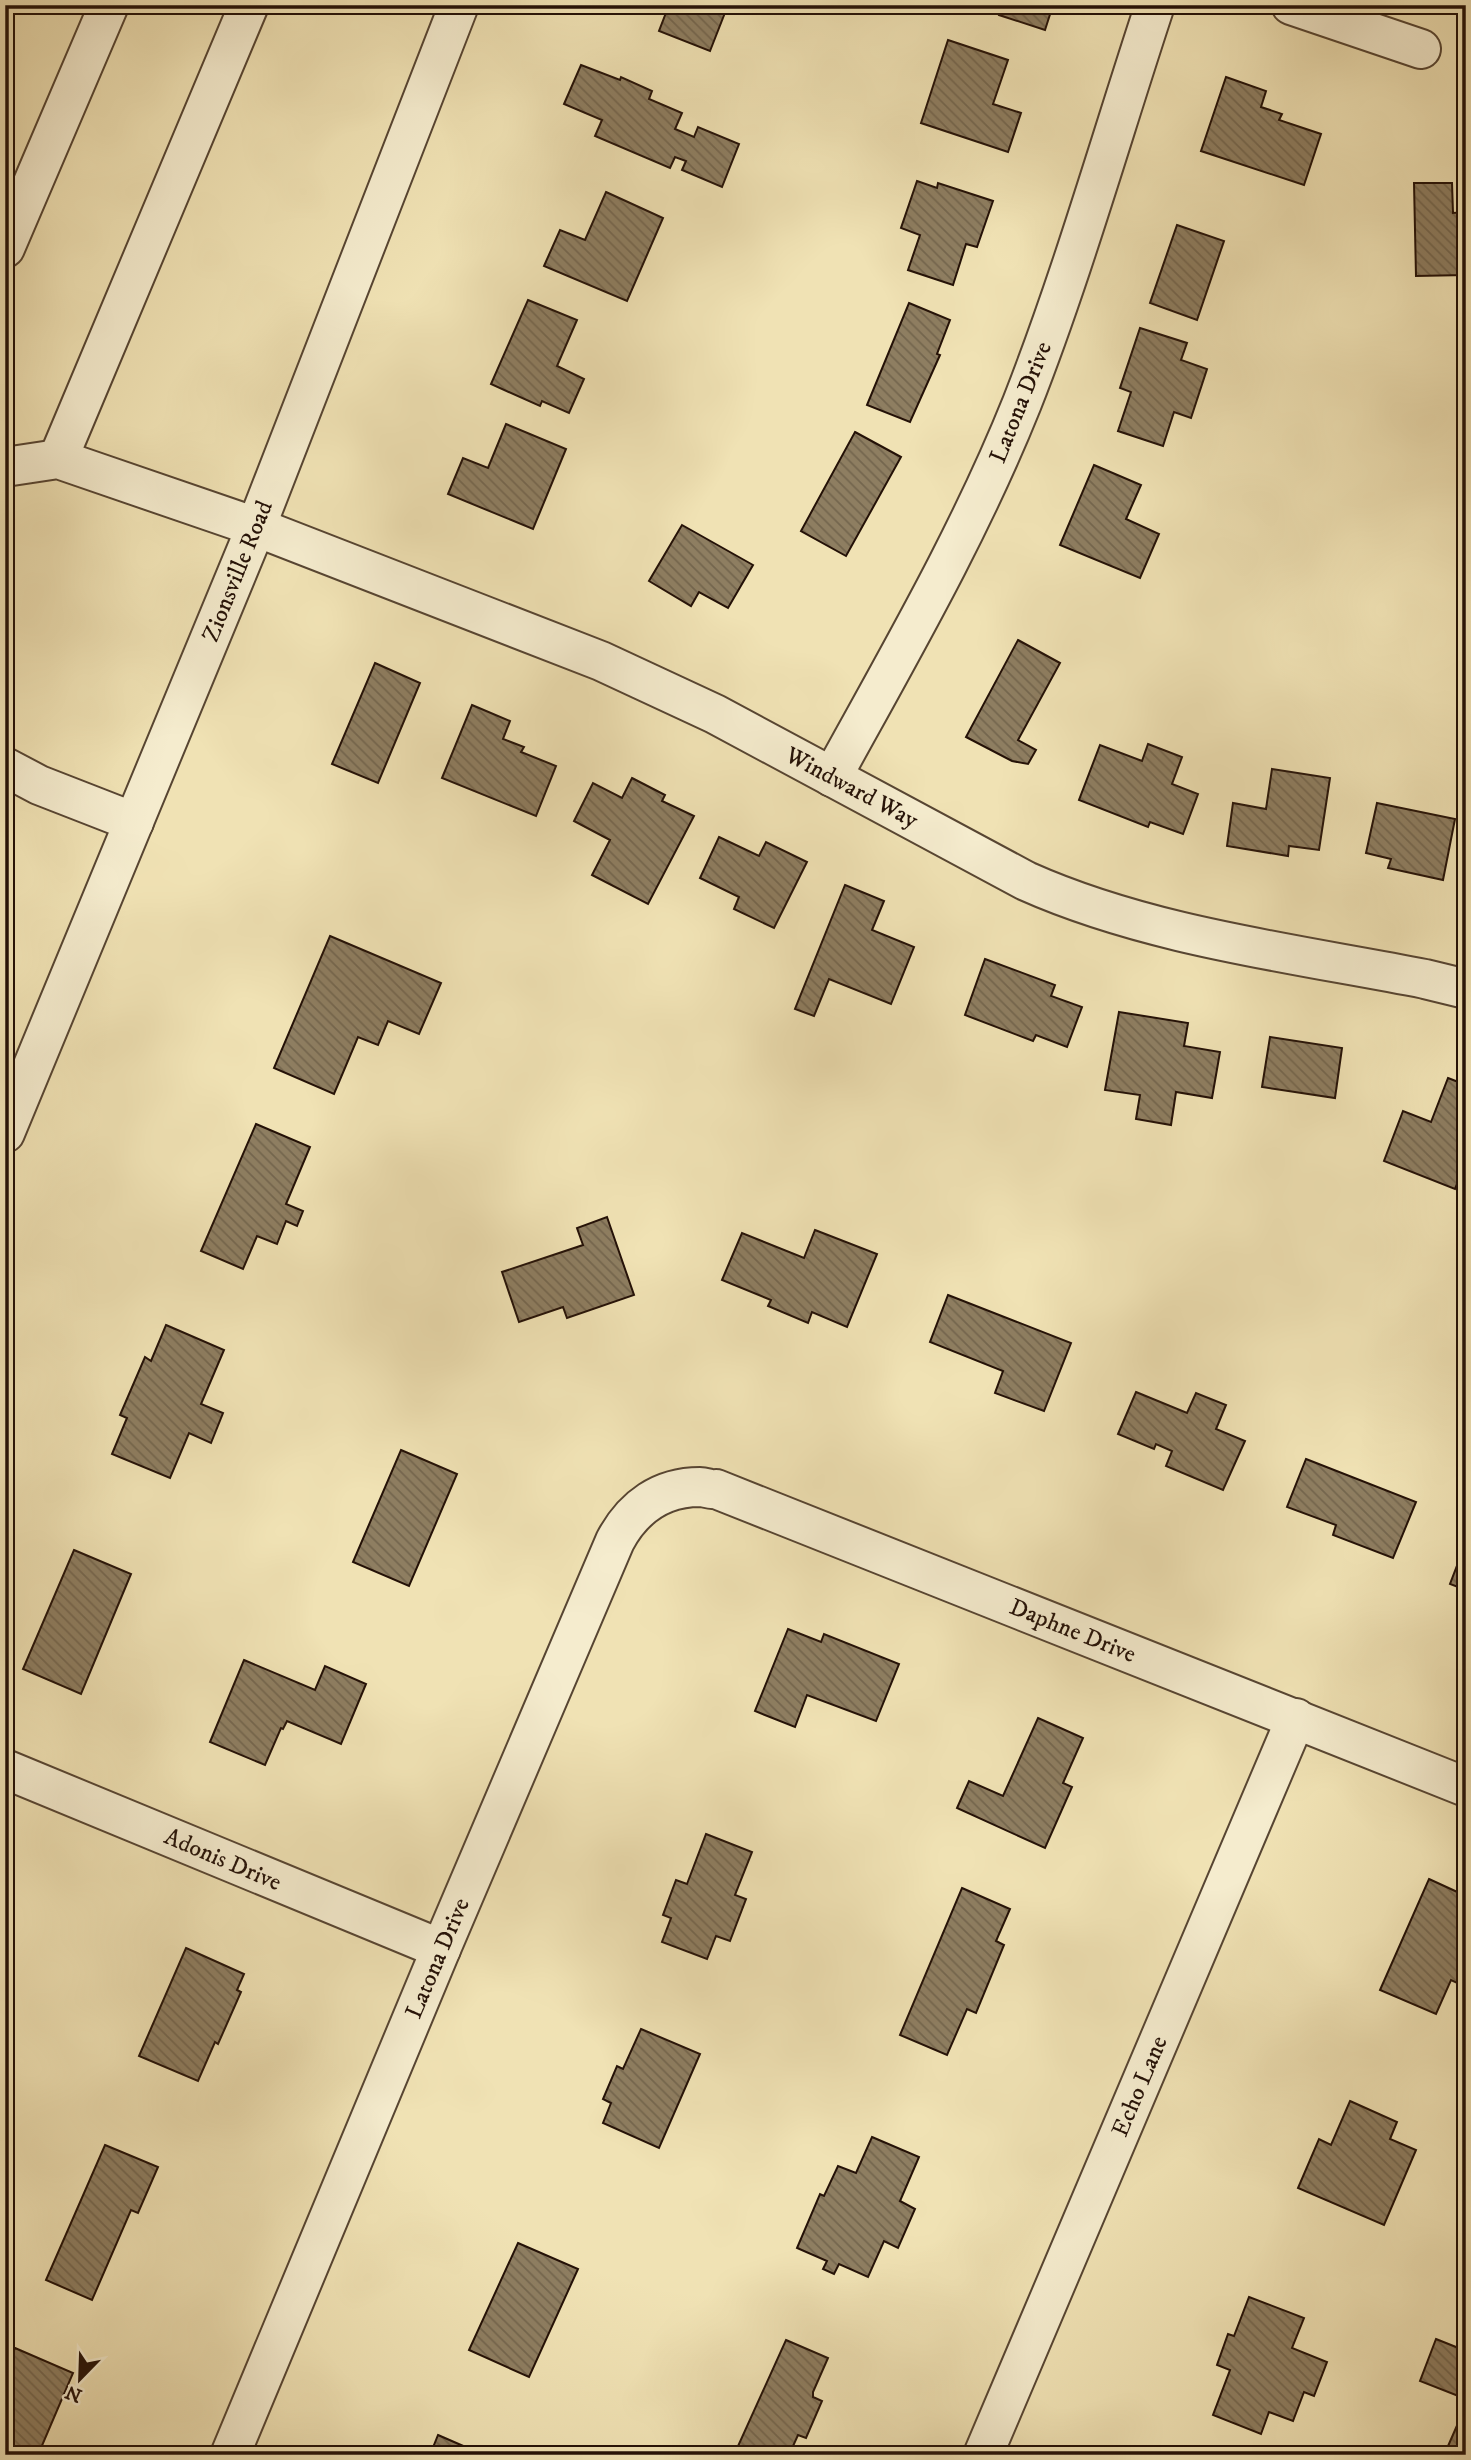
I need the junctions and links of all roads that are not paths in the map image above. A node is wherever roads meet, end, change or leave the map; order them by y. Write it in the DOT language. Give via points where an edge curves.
graph roads {
  1 [pos="109,5"];
  2 [pos="249,5"];
  3 [pos="459,5"];
  4 [pos="1155,5"];
  5 [pos="1291,5"];
  6 [pos="1421,49"];
  7 [pos="5,248"];
  8 [pos="58,459"];
  9 [pos="5,467"];
  10 [pos="256,527"];
  11 [pos="5,767"];
  12 [pos="832,777"];
  13 [pos="134,822"];
  14 [pos="1466,989"];
  15 [pos="5,1133"];
  16 [pos="678,1489"];
  17 [pos="1296,1718"];
  18 [pos="5,1769"];
  19 [pos="1466,1787"];
  20 [pos="441,1949"];
  21 [pos="230,2455"];
  22 [pos="983,2455"];
  1 -- 7 [label="street"];
  2 -- 8 [label="street"];
  3 -- 10 [label="street, Zionsville Road"];
  4 -- 12 [label="street, Latona Drive" via="1066,284 1021,404 948,563"];
  5 -- 6 [label="street"];
  8 -- 9 [label="street"];
  8 -- 10 [label="street, Windward Way"];
  10 -- 12 [label="street, Windward Way" via="645,679"];
  10 -- 13 [label="street, Zionsville Road"];
  11 -- 13 [label="street"];
  12 -- 14 [label="street, Windward Way" via="1059,896 1165,929"];
  13 -- 15 [label="street, Zionsville Road"];
  16 -- 17 [label="street, Daphne Drive" via="716,1489"];
  16 -- 20 [label="street, Latona Drive" via="660,1494 636,1510 615,1541"];
  17 -- 19 [label="street, Daphne Drive"];
  17 -- 22 [label="street, Echo Lane"];
  18 -- 20 [label="street, Adonis Drive"];
  20 -- 21 [label="street, Latona Drive"];
}
